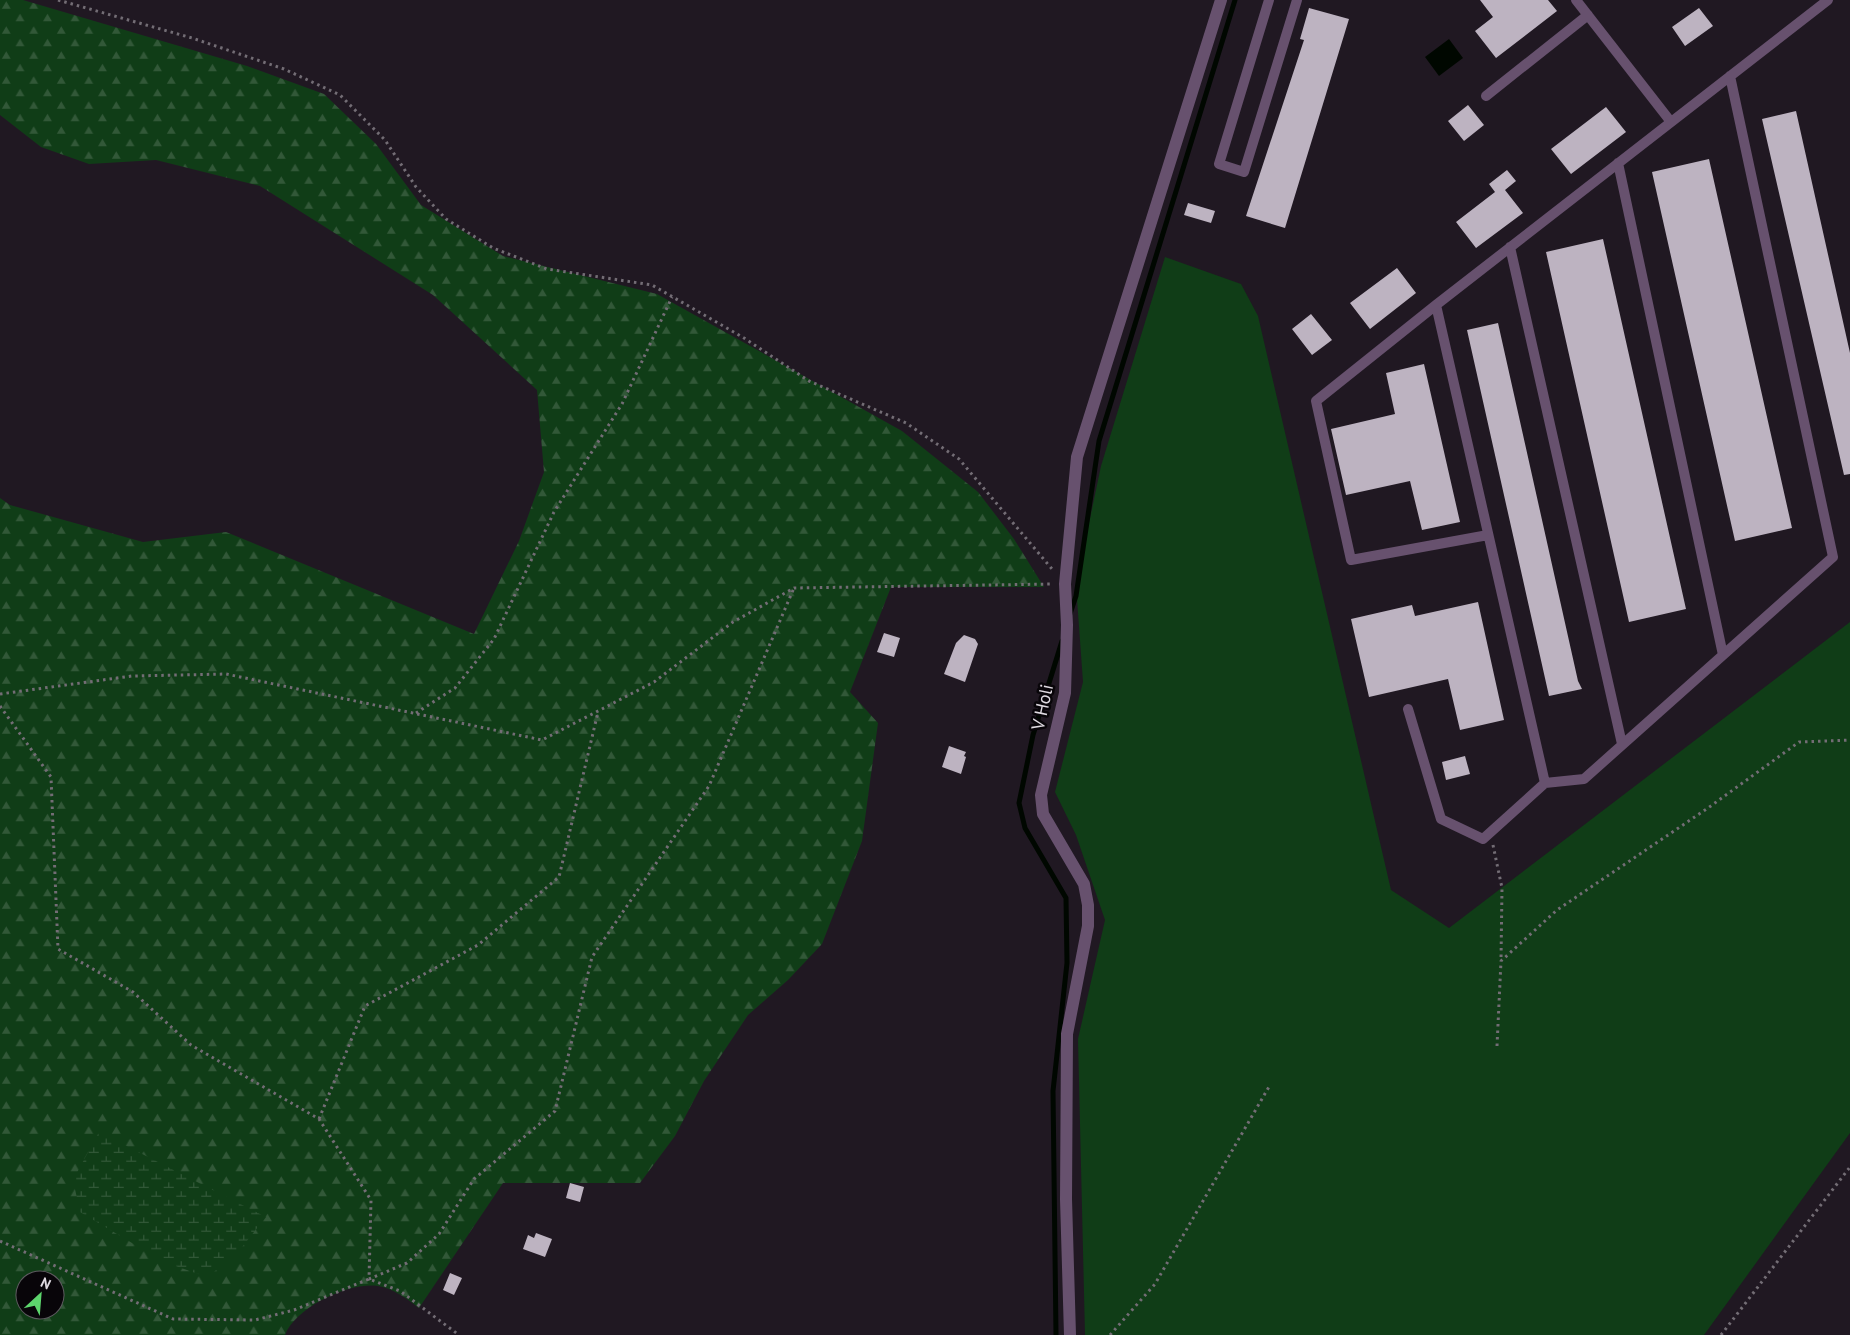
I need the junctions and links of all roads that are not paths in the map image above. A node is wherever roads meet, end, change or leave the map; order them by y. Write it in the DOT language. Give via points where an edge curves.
graph roads {
  1 [pos="1222,0"];
  2 [pos="1269,0"];
  3 [pos="1296,0"];
  4 [pos="1576,0"];
  5 [pos="1828,0"];
  6 [pos="1588,15"];
  7 [pos="1730,76"];
  8 [pos="1486,96"];
  9 [pos="1671,122"];
  10 [pos="1618,163"];
  11 [pos="1510,247"];
  12 [pos="1436,305"];
  13 [pos="1488,535"];
  14 [pos="1722,655"];
  15 [pos="1408,709"];
  16 [pos="1622,744"];
  17 [pos="1545,783"];
  18 [pos="1070,1335"];
  1 -- 18 [label="street, V Holi" via="1076,457 1065,584 1065,693 1041,795 1043,814 1084,884 1088,905 1088,926 1067,1034 1066,1199"];
  2 -- 3 [label="lane" via="1219,164 1244,172"];
  4 -- 6 [label="lane"];
  5 -- 7 [label="lane"];
  6 -- 8 [label="lane"];
  6 -- 9 [label="lane"];
  7 -- 9 [label="lane"];
  7 -- 14 [label="lane" via="1833,557"];
  9 -- 10 [label="lane"];
  10 -- 11 [label="lane"];
  10 -- 14 [label="lane"];
  11 -- 12 [label="lane"];
  11 -- 16 [label="lane"];
  12 -- 13 [label="lane"];
  12 -- 13 [label="lane" via="1316,401 1351,560"];
  13 -- 17 [label="lane"];
  14 -- 16 [label="lane"];
  15 -- 17 [label="lane" via="1441,819 1483,839"];
  16 -- 17 [label="lane" via="1584,778"];
}
